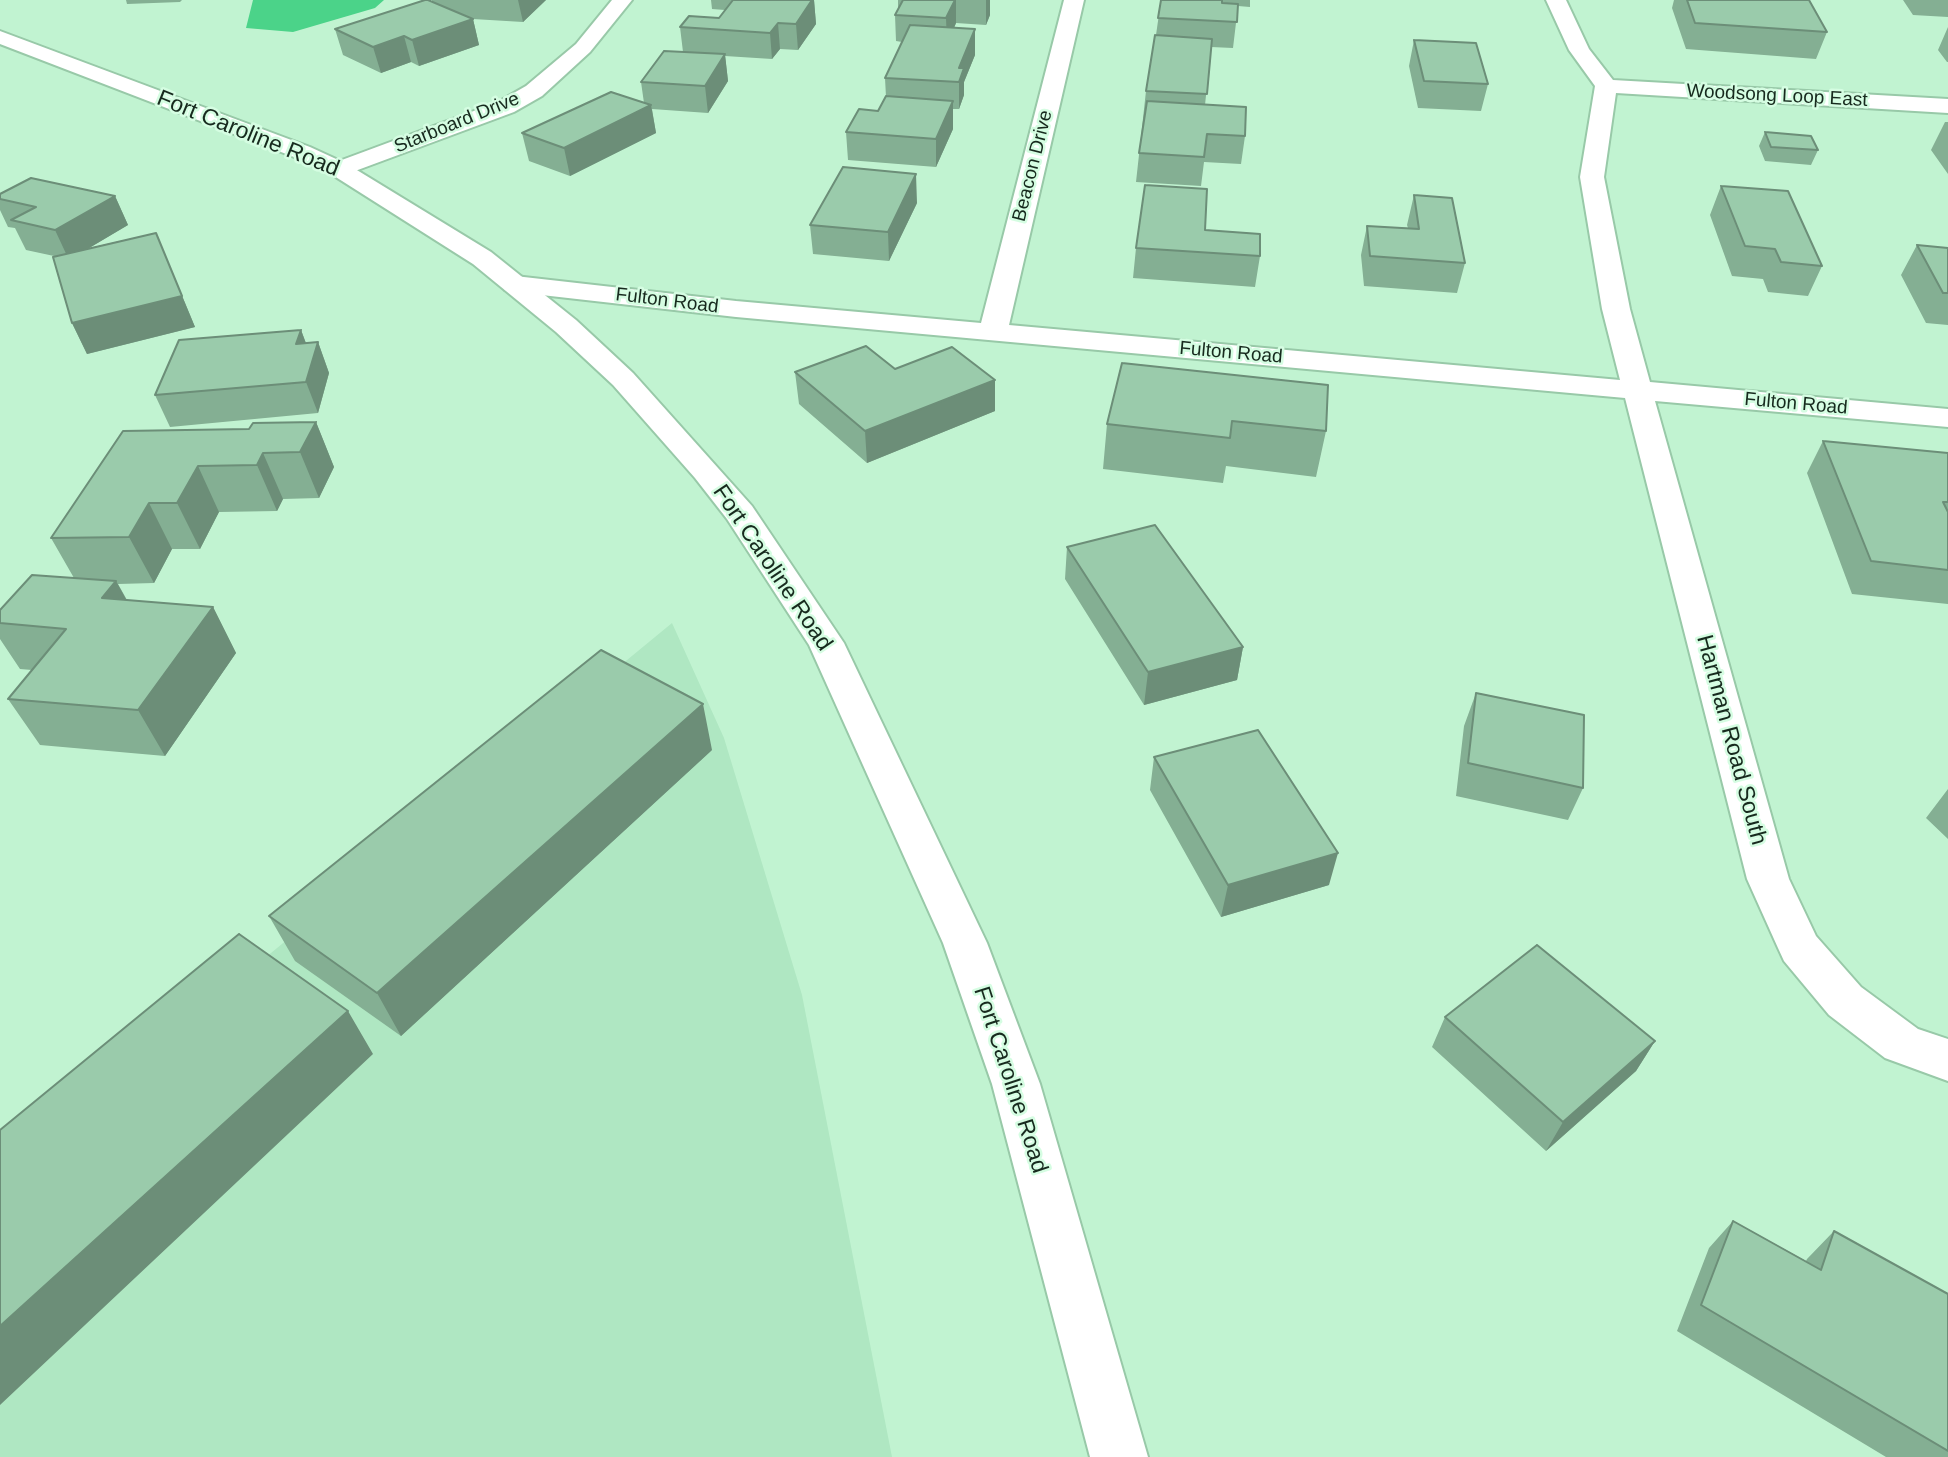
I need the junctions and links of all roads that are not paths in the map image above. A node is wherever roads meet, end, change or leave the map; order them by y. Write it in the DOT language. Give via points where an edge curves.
graph roads {
  1 [pos="622,0"];
  2 [pos="1074,0"];
  3 [pos="1556,0"];
  4 [pos="0,37"];
  5 [pos="1606,86"];
  6 [pos="1948,106"];
  7 [pos="339,169"];
  8 [pos="515,284"];
  9 [pos="992,332"];
  10 [pos="1639,390"];
  11 [pos="1948,418"];
  12 [pos="1948,1060"];
  13 [pos="1119,1457"];
  1 -- 7 [label="street, Starboard Drive" via="583,48 534,91 506,107"];
  2 -- 9 [label="street, Beacon Drive"];
  3 -- 5 [label="street" via="1579,50"];
  4 -- 7 [label="street, Fort Caroline Road"];
  5 -- 6 [label="street, Woodsong Loop East"];
  5 -- 10 [label="street, Hartman Road South" via="1592,177 1616,309"];
  7 -- 8 [label="street, Fort Caroline Road" via="482,258"];
  8 -- 9 [label="street, Fulton Road" via="736,310"];
  8 -- 13 [label="street, Fort Caroline Road" via="623,379 706,471 740,513 826,643 965,943 1016,1084"];
  9 -- 10 [label="street, Fulton Road"];
  10 -- 11 [label="street, Fulton Road"];
  10 -- 12 [label="street, Hartman Road South" via="1768,879 1800,948 1845,1001 1902,1044"];
}
